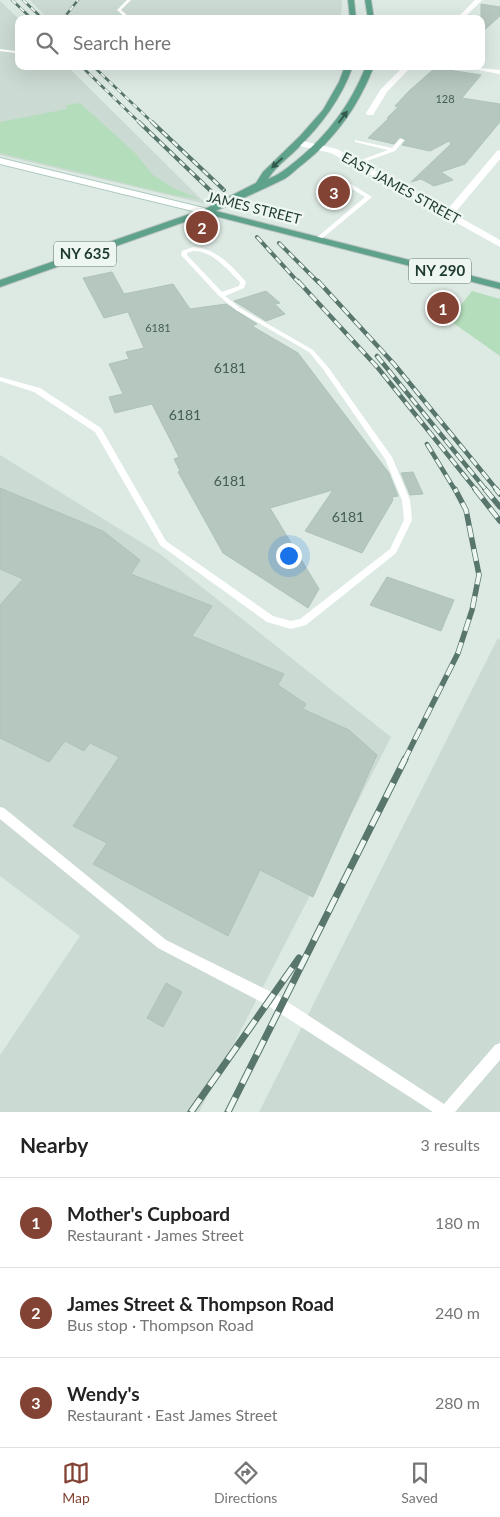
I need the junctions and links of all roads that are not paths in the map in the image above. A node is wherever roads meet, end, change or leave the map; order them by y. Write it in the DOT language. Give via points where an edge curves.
graph roads {
  1 [pos="129,0"];
  2 [pos="352,0"];
  3 [pos="368,0"];
  4 [pos="479,0"];
  5 [pos="125,15"];
  6 [pos="353,15"];
  7 [pos="370,15"];
  8 [pos="463,15"];
  9 [pos="0,50"];
  10 [pos="15,52"];
  11 [pos="485,69"];
  12 [pos="348,70"];
  13 [pos="369,70"];
  14 [pos="404,70"];
  15 [pos="500,72"];
  16 [pos="370,113"];
  17 [pos="357,140"];
  18 [pos="402,140"];
  19 [pos="298,143"];
  20 [pos="319,147"];
  21 [pos="394,150"];
  22 [pos="500,153"];
  23 [pos="0,161"];
  24 [pos="356,163"];
  25 [pos="338,178"];
  26 [pos="260,185"];
  27 [pos="205,211"];
  28 [pos="448,215"];
  29 [pos="317,240"];
  30 [pos="500,244"];
  31 [pos="0,284"];
  32 [pos="500,286"];
  33 [pos="221,295"];
  34 [pos="0,379"];
  35 [pos="0,812"];
  36 [pos="500,1050"];
  37 [pos="445,1112"];
  1 -- 5 [label="lane" via="119,10"];
  2 -- 6 [label="main road"];
  3 -- 7 [label="main road"];
  4 -- 8 [label="street"];
  9 -- 10 [label="lane"];
  11 -- 15 [label="street"];
  12 -- 19 [label="main road, NY 635" via="323,116"];
  20 -- 13 [label="main road, NY 635, one-way" via="350,108"];
  14 -- 16 [label="street" via="384,91"];
  17 -- 21 [label="lane"];
  18 -- 21 [label="lane"];
  19 -- 20 [label="street, EAST JAMES STREET"];
  19 -- 26 [label="main road, NY 635, one-way" via="266,174"];
  20 -- 24 [label="street, EAST JAMES STREET"];
  20 -- 26 [label="main road, NY 635" via="280,178"];
  21 -- 24 [label="lane"];
  22 -- 28 [label="street"];
  23 -- 27 [label="street, JAMES STREET / NY 290"];
  24 -- 28 [label="street, EAST JAMES STREET"];
  25 -- 29 [label="lane" via="369,197"];
  26 -- 27 [label="main road, NY 635"];
  27 -- 29 [label="main road, JAMES STREET / NY 290"];
  27 -- 31 [label="main road, NY 635"];
  28 -- 30 [label="street, EAST JAMES STREET"];
  29 -- 32 [label="main road, JAMES STREET / NY 290"];
  33 -- 33 [label="lane" via="184,255 184,252 196,248 211,252 243,282 237,290"];
  33 -- 34 [label="lane" via="238,309 311,351 321,362 389,459 406,500 408,520 393,551 303,622 291,625 270,619 163,543 98,430 37,390"];
  35 -- 37 [label="lane" via="162,944 272,1000"];
  36 -- 37 [label="lane"];
}
